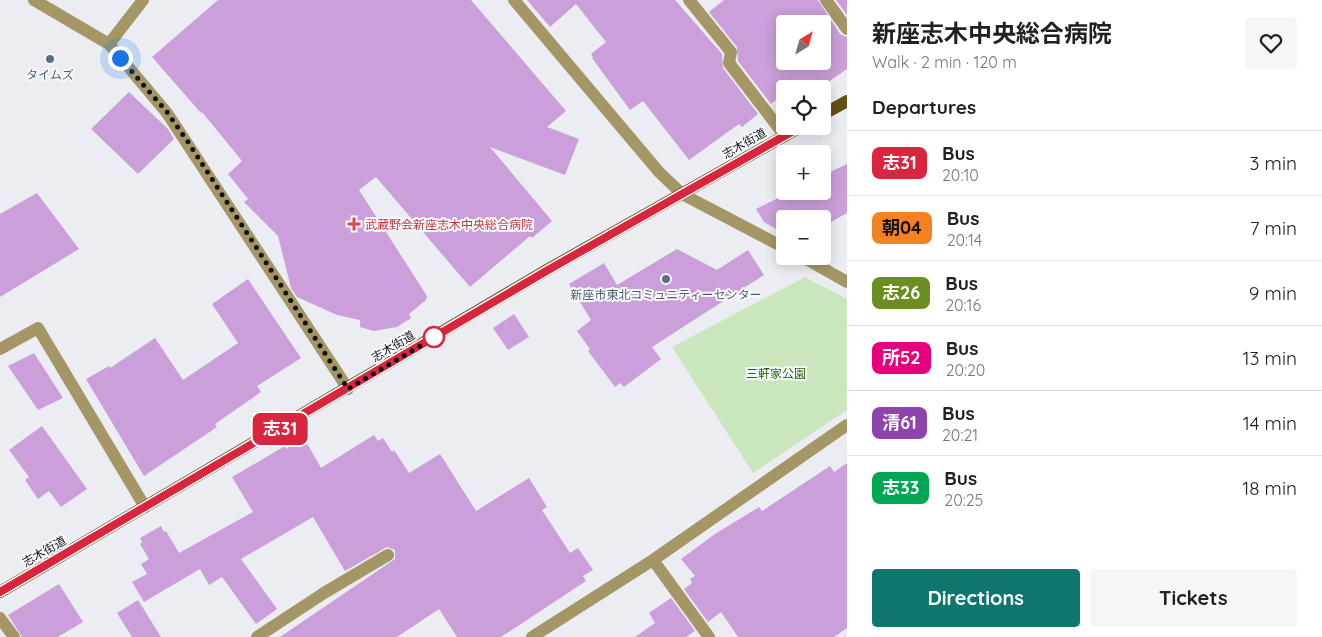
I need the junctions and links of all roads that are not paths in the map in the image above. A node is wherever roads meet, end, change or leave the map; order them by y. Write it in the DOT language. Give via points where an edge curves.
graph roads {
  1 [pos="34,0"];
  2 [pos="143,0"];
  3 [pos="514,0"];
  4 [pos="689,0"];
  5 [pos="826,0"];
  6 [pos="847,29"];
  7 [pos="108,44"];
  8 [pos="847,101"];
  9 [pos="831,109"];
  10 [pos="785,136"];
  11 [pos="682,194"];
  12 [pos="776,243"];
  13 [pos="816,265"];
  14 [pos="847,282"];
  15 [pos="0,349"];
  16 [pos="348,389"];
  17 [pos="847,425"];
  18 [pos="145,507"];
  19 [pos="388,555"];
  20 [pos="653,560"];
  21 [pos="0,592"];
  22 [pos="0,618"];
  23 [pos="14,637"];
  24 [pos="257,637"];
  25 [pos="532,637"];
  26 [pos="709,637"];
  1 -- 7 [label="street"];
  2 -- 7 [label="street"];
  3 -- 11 [label="street" via="659,172"];
  4 -- 10 [label="street" via="731,52 729,63"];
  5 -- 6 [label="street"];
  7 -- 16 [label="street" via="167,112 188,142"];
  8 -- 9 [label="main road"];
  10 -- 11 [label="main road, 志木街道"];
  11 -- 12 [label="street"];
  11 -- 16 [label="main road, 志木街道"];
  13 -- 14 [label="street"];
  15 -- 18 [label="street" via="38,328"];
  16 -- 18 [label="main road, 志木街道"];
  17 -- 20 [label="street"];
  18 -- 21 [label="main road, 志木街道"];
  19 -- 24 [label="street"];
  20 -- 25 [label="street"];
  20 -- 26 [label="street"];
  22 -- 23 [label="street"];
}
